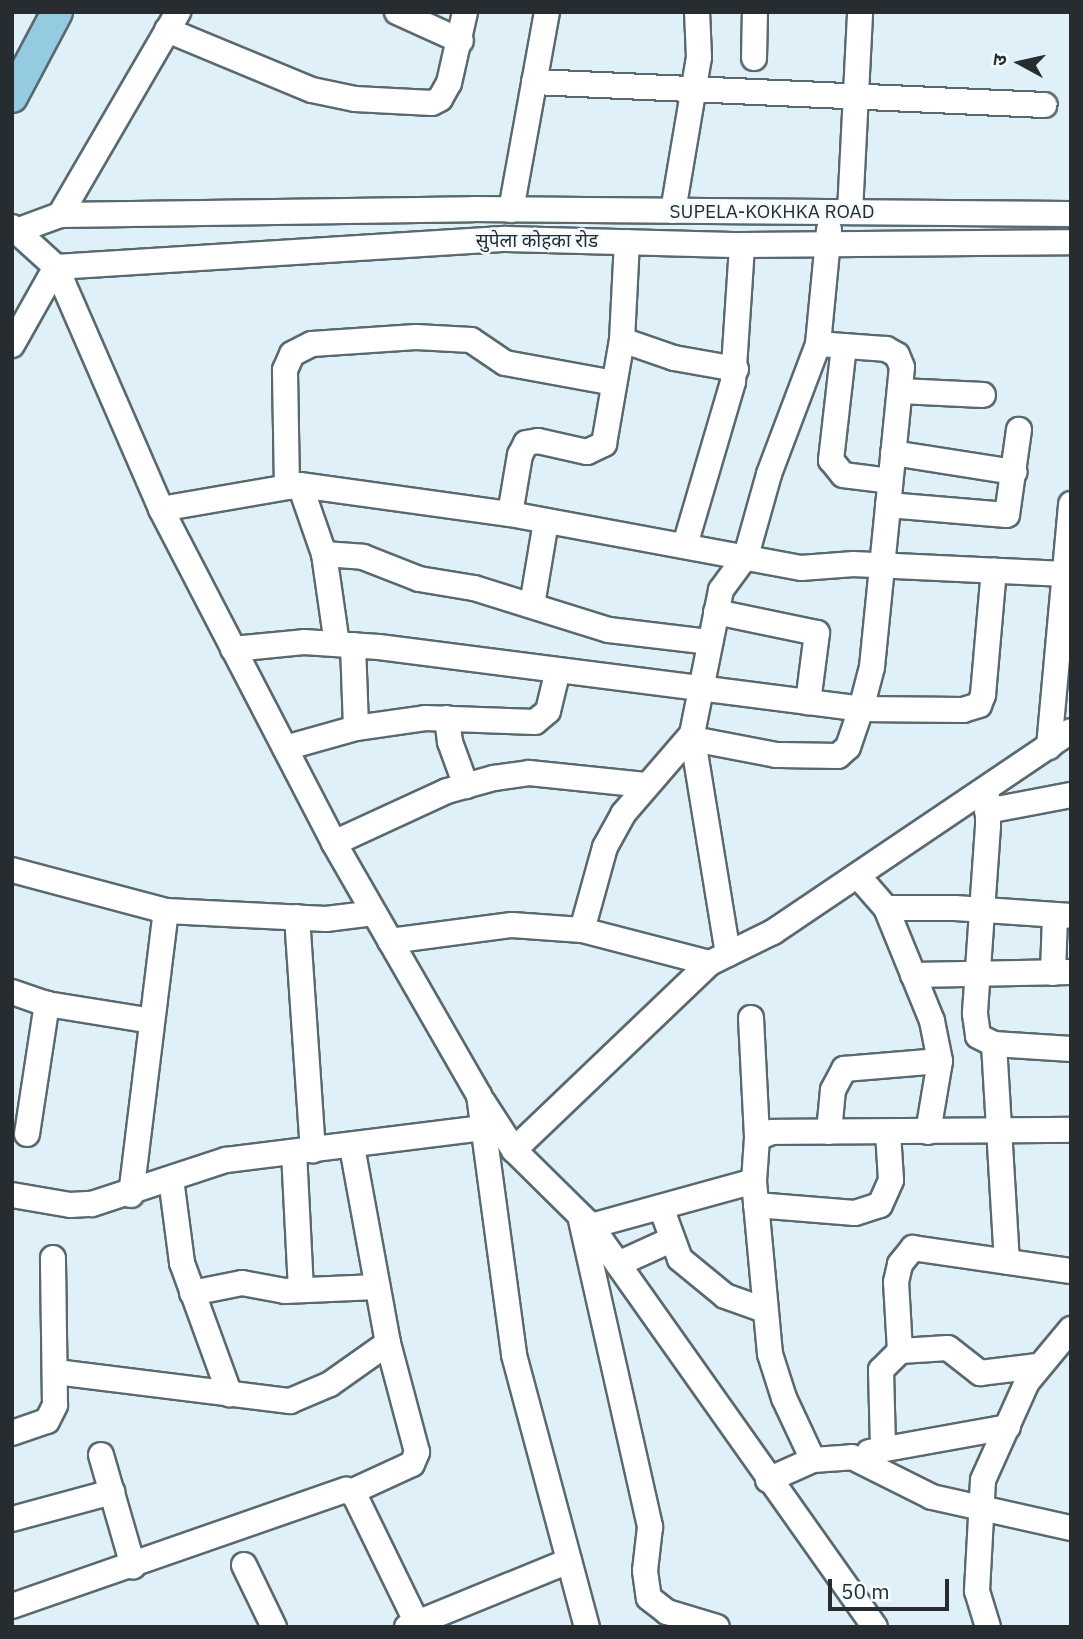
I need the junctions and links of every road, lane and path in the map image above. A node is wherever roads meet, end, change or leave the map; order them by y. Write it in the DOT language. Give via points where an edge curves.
graph roads {
  1 [pos="57,12"];
  2 [pos="397,12"];
  3 [pos="465,12"];
  4 [pos="547,12"];
  5 [pos="696,12"];
  6 [pos="755,12"];
  7 [pos="860,12"];
  8 [pos="172,21"];
  9 [pos="461,41"];
  10 [pos="754,58"];
  11 [pos="534,82"];
  12 [pos="694,91"];
  13 [pos="13,93"];
  14 [pos="854,98"];
  15 [pos="1044,105"];
  16 [pos="473,209"];
  17 [pos="511,210"];
  18 [pos="673,211"];
  19 [pos="840,212"];
  20 [pos="1071,214"];
  21 [pos="60,215"];
  22 [pos="16,228"];
  23 [pos="628,242"];
  24 [pos="1071,242"];
  25 [pos="829,243"];
  26 [pos="742,245"];
  27 [pos="56,267"];
  28 [pos="622,340"];
  29 [pos="818,344"];
  30 [pos="12,345"];
  31 [pos="844,346"];
  32 [pos="736,369"];
  33 [pos="614,383"];
  34 [pos="900,391"];
  35 [pos="983,395"];
  36 [pos="1019,430"];
  37 [pos="893,453"];
  38 [pos="1015,472"];
  39 [pos="293,486"];
  40 [pos="889,493"];
  41 [pos="1071,504"];
  42 [pos="161,509"];
  43 [pos="510,514"];
  44 [pos="546,521"];
  45 [pos="685,545"];
  46 [pos="324,554"];
  47 [pos="746,556"];
  48 [pos="881,565"];
  49 [pos="994,570"];
  50 [pos="1064,573"];
  51 [pos="532,605"];
  52 [pos="716,612"];
  53 [pos="710,642"];
  54 [pos="345,645"];
  55 [pos="233,649"];
  56 [pos="558,670"];
  57 [pos="701,687"];
  58 [pos="808,702"];
  59 [pos="861,709"];
  60 [pos="447,719"];
  61 [pos="356,728"];
  62 [pos="1070,733"];
  63 [pos="692,737"];
  64 [pos="1049,747"];
  65 [pos="285,748"];
  66 [pos="645,785"];
  67 [pos="466,786"];
  68 [pos="1071,795"];
  69 [pos="984,802"];
  70 [pos="334,843"];
  71 [pos="12,870"];
  72 [pos="858,876"];
  73 [pos="886,908"];
  74 [pos="979,909"];
  75 [pos="166,911"];
  76 [pos="374,913"];
  77 [pos="1063,916"];
  78 [pos="297,918"];
  79 [pos="582,930"];
  80 [pos="390,941"];
  81 [pos="719,958"];
  82 [pos="976,972"];
  83 [pos="1062,972"];
  84 [pos="913,975"];
  85 [pos="12,992"];
  86 [pos="47,1004"];
  87 [pos="751,1018"];
  88 [pos="152,1021"];
  89 [pos="994,1044"];
  90 [pos="1071,1049"];
  91 [pos="940,1061"];
  92 [pos="479,1095"];
  93 [pos="483,1128"];
  94 [pos="1071,1130"];
  95 [pos="1000,1131"];
  96 [pos="830,1132"];
  97 [pos="888,1132"];
  98 [pos="928,1132"];
  99 [pos="27,1134"];
  100 [pos="757,1138"];
  101 [pos="352,1146"];
  102 [pos="514,1150"];
  103 [pos="304,1151"];
  104 [pos="172,1179"];
  105 [pos="755,1193"];
  106 [pos="12,1195"];
  107 [pos="131,1195"];
  108 [pos="661,1207"];
  109 [pos="585,1217"];
  110 [pos="671,1240"];
  111 [pos="53,1258"];
  112 [pos="1007,1262"];
  113 [pos="618,1264"];
  114 [pos="1071,1271"];
  115 [pos="376,1287"];
  116 [pos="301,1290"];
  117 [pos="192,1293"];
  118 [pos="764,1310"];
  119 [pos="1071,1329"];
  120 [pos="388,1343"];
  121 [pos="901,1352"];
  122 [pos="1038,1366"];
  123 [pos="56,1372"];
  124 [pos="230,1395"];
  125 [pos="1008,1427"];
  126 [pos="12,1433"];
  127 [pos="883,1447"];
  128 [pos="101,1455"];
  129 [pos="852,1457"];
  130 [pos="813,1460"];
  131 [pos="768,1480"];
  132 [pos="112,1492"];
  133 [pos="351,1492"];
  134 [pos="979,1507"];
  135 [pos="12,1519"];
  136 [pos="1071,1528"];
  137 [pos="569,1561"];
  138 [pos="244,1565"];
  139 [pos="133,1566"];
  140 [pos="12,1606"];
  141 [pos="425,1623"];
  142 [pos="274,1627"];
  143 [pos="587,1627"];
  144 [pos="717,1627"];
  145 [pos="875,1627"];
  146 [pos="988,1627"];
  1 -- 13 [label="main road"];
  2 -- 9 [label="street"];
  3 -- 9 [label="street"];
  4 -- 11 [label="street"];
  5 -- 12 [label="street" via="700,39"];
  6 -- 10 [label="street"];
  7 -- 14 [label="street"];
  8 -- 9 [label="street" via="312,90 415,103 440,99"];
  8 -- 21 [label="street"];
  11 -- 12 [label="street"];
  11 -- 17 [label="street"];
  12 -- 14 [label="street"];
  12 -- 18 [label="street"];
  14 -- 15 [label="street"];
  14 -- 19 [label="street"];
  16 -- 17 [label="street, SUPELA-KOKHKA ROAD"];
  16 -- 21 [label="street, सुपेला कोहका रोड"];
  17 -- 18 [label="street, SUPELA-KOKHKA ROAD"];
  18 -- 19 [label="street, SUPELA-KOKHKA ROAD"];
  19 -- 20 [label="street, SUPELA-KOKHKA ROAD"];
  19 -- 25 [label="street"];
  21 -- 22 [label="street, सुपेला कोहका रोड"];
  22 -- 27 [label="street, सुपेला कोहका रोड"];
  23 -- 26 [label="street, सुपेला कोहका रोड"];
  23 -- 27 [label="street, सुपेला कोहका रोड" via="506,239"];
  23 -- 28 [label="street"];
  24 -- 25 [label="street, सुपेला कोहका रोड"];
  25 -- 26 [label="street, सुपेला कोहका रोड"];
  25 -- 29 [label="street"];
  26 -- 32 [label="street"];
  27 -- 30 [label="street"];
  27 -- 42 [label="street"];
  28 -- 32 [label="street" via="674,358"];
  28 -- 33 [label="street"];
  29 -- 31 [label="street"];
  29 -- 47 [label="street" via="769,474"];
  31 -- 34 [label="street" via="886,349 897,355 902,367"];
  31 -- 40 [label="street" via="831,460 843,475"];
  32 -- 45 [label="street"];
  33 -- 39 [label="street" via="505,363 471,340 416,337 312,344 292,354 285,370"];
  33 -- 43 [label="street" via="601,447 587,452 538,441 526,443"];
  34 -- 35 [label="street"];
  34 -- 37 [label="street"];
  36 -- 38 [label="street"];
  37 -- 38 [label="street"];
  37 -- 40 [label="street"];
  38 -- 40 [label="street" via="1011,511 1004,517"];
  39 -- 42 [label="street"];
  39 -- 43 [label="street"];
  39 -- 46 [label="street"];
  40 -- 48 [label="street"];
  41 -- 50 [label="street"];
  42 -- 55 [label="street"];
  43 -- 44 [label="street"];
  44 -- 45 [label="street"];
  44 -- 51 [label="street"];
  45 -- 47 [label="street"];
  46 -- 51 [label="street" via="363,557 419,579"];
  46 -- 54 [label="street"];
  47 -- 48 [label="street" via="801,568"];
  47 -- 52 [label="street" via="721,590"];
  48 -- 49 [label="street"];
  48 -- 59 [label="street" via="872,667"];
  49 -- 50 [label="street"];
  49 -- 59 [label="street" via="979,705 963,710"];
  50 -- 64 [label="street"];
  51 -- 53 [label="street" via="637,635"];
  52 -- 53 [label="street"];
  52 -- 58 [label="street" via="817,634"];
  53 -- 57 [label="street"];
  54 -- 55 [label="street" via="304,642"];
  54 -- 56 [label="street"];
  54 -- 61 [label="street"];
  55 -- 65 [label="street"];
  56 -- 57 [label="street"];
  56 -- 60 [label="street" via="548,711 535,722"];
  57 -- 58 [label="street"];
  57 -- 63 [label="street"];
  58 -- 59 [label="street"];
  59 -- 63 [label="street" via="848,747 838,757 776,755"];
  60 -- 61 [label="street"];
  60 -- 67 [label="street"];
  61 -- 65 [label="street"];
  62 -- 64 [label="street"];
  63 -- 66 [label="street"];
  63 -- 81 [label="street"];
  64 -- 69 [label="street"];
  65 -- 70 [label="street"];
  66 -- 67 [label="street" via="529,773"];
  66 -- 79 [label="street" via="605,847"];
  67 -- 70 [label="street"];
  68 -- 69 [label="street"];
  69 -- 72 [label="street"];
  69 -- 74 [label="street"];
  70 -- 76 [label="street"];
  71 -- 75 [label="street"];
  72 -- 73 [label="street"];
  72 -- 81 [label="street" via="773,932"];
  73 -- 74 [label="street"];
  73 -- 84 [label="street"];
  74 -- 77 [label="street"];
  74 -- 82 [label="street"];
  75 -- 78 [label="street"];
  75 -- 88 [label="street"];
  76 -- 78 [label="street"];
  76 -- 80 [label="street"];
  77 -- 83 [label="street"];
  78 -- 103 [label="street"];
  79 -- 80 [label="street" via="512,925"];
  79 -- 81 [label="street"];
  80 -- 92 [label="street"];
  81 -- 102 [label="street"];
  82 -- 83 [label="street"];
  82 -- 84 [label="street"];
  82 -- 89 [label="street" via="976,1026 981,1039"];
  84 -- 91 [label="street" via="932,1021"];
  85 -- 86 [label="street"];
  86 -- 88 [label="street"];
  86 -- 99 [label="street"];
  87 -- 100 [label="street"];
  88 -- 107 [label="street"];
  89 -- 90 [label="street"];
  89 -- 95 [label="street"];
  91 -- 96 [label="street" via="844,1069 833,1090"];
  91 -- 98 [label="street"];
  92 -- 93 [label="street"];
  92 -- 102 [label="street"];
  93 -- 101 [label="street"];
  93 -- 137 [label="street" via="514,1355"];
  94 -- 95 [label="street"];
  95 -- 98 [label="street"];
  95 -- 112 [label="street"];
  96 -- 97 [label="street"];
  96 -- 100 [label="street" via="772,1132"];
  97 -- 98 [label="street"];
  97 -- 105 [label="street" via="891,1180 880,1205 855,1213"];
  100 -- 105 [label="street"];
  101 -- 103 [label="street"];
  101 -- 115 [label="street"];
  102 -- 109 [label="street"];
  103 -- 104 [label="street" via="226,1160"];
  103 -- 116 [label="street"];
  104 -- 107 [label="street"];
  104 -- 117 [label="street" via="174,1224"];
  105 -- 108 [label="street"];
  105 -- 118 [label="street"];
  106 -- 107 [label="street" via="70,1205"];
  108 -- 109 [label="street"];
  108 -- 110 [label="street"];
  109 -- 113 [label="street"];
  109 -- 144 [label="street" via="650,1527 645,1571 649,1598 667,1612"];
  110 -- 113 [label="street"];
  110 -- 118 [label="street" via="680,1259 724,1296"];
  111 -- 123 [label="street"];
  112 -- 114 [label="street"];
  112 -- 121 [label="street" via="913,1248 906,1254 896,1282"];
  113 -- 131 [label="street"];
  115 -- 116 [label="street"];
  115 -- 120 [label="street"];
  116 -- 117 [label="street" via="242,1283"];
  117 -- 124 [label="street"];
  118 -- 130 [label="street" via="770,1354 784,1398"];
  119 -- 122 [label="street"];
  120 -- 124 [label="street" via="330,1384 290,1401"];
  120 -- 133 [label="street" via="415,1458 401,1470"];
  121 -- 122 [label="street" via="948,1348 980,1373"];
  121 -- 127 [label="street" via="881,1370"];
  122 -- 125 [label="street"];
  123 -- 124 [label="street"];
  123 -- 126 [label="street" via="52,1414 47,1421"];
  125 -- 127 [label="street"];
  125 -- 134 [label="street" via="983,1480"];
  127 -- 129 [label="street"];
  128 -- 132 [label="street"];
  129 -- 130 [label="street"];
  129 -- 134 [label="street" via="932,1497"];
  130 -- 131 [label="street"];
  131 -- 145 [label="street"];
  132 -- 135 [label="street"];
  132 -- 139 [label="street"];
  133 -- 139 [label="street" via="329,1493"];
  133 -- 141 [label="street"];
  134 -- 136 [label="street"];
  134 -- 146 [label="street" via="982,1563 977,1591"];
  137 -- 141 [label="street"];
  137 -- 143 [label="street"];
  138 -- 142 [label="street"];
  139 -- 140 [label="street"];
}
